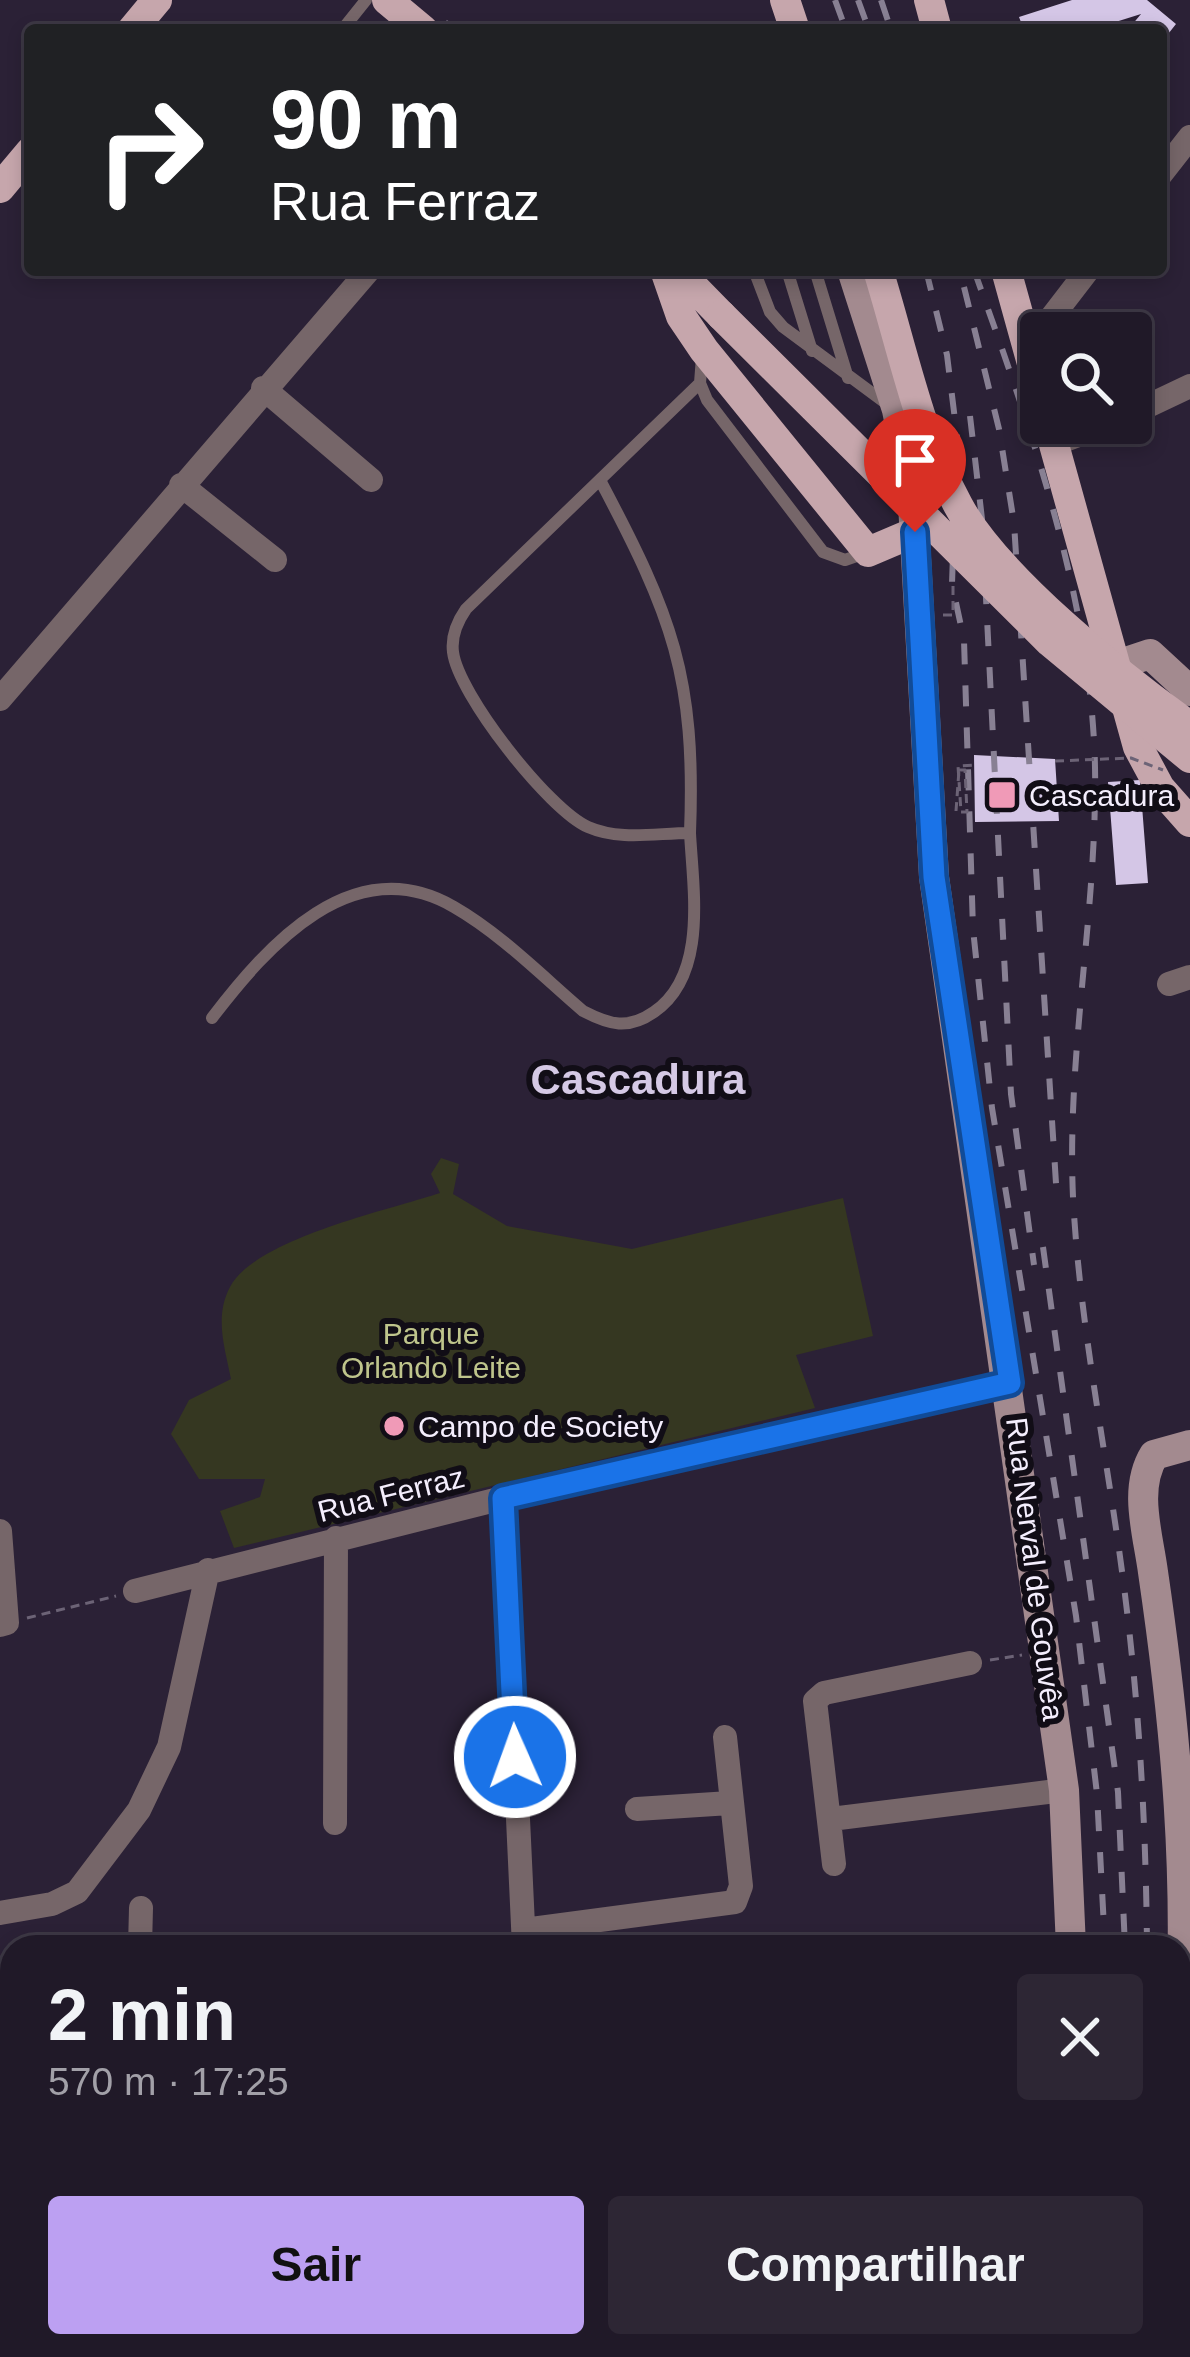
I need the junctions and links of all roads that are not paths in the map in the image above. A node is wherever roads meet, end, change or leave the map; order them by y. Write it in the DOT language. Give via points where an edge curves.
graph roads {
  1 [pos="157,0"];
  2 [pos="367,0"];
  3 [pos="387,0"];
  4 [pos="137,24"];
  5 [pos="347,24"];
  6 [pos="416,24"];
  7 [pos="1190,137"];
  8 [pos="24,159"];
  9 [pos="1167,166"];
  10 [pos="0,188"];
  11 [pos="364,276"];
  12 [pos="667,276"];
  13 [pos="682,276"];
  14 [pos="756,276"];
  15 [pos="789,276"];
  16 [pos="816,276"];
  17 [pos="854,276"];
  18 [pos="880,276"];
  19 [pos="1008,276"];
  20 [pos="1083,276"];
  21 [pos="1056,312"];
  22 [pos="1020,320"];
  23 [pos="704,350"];
  24 [pos="812,352"];
  25 [pos="848,380"];
  26 [pos="700,383"];
  27 [pos="1190,386"];
  28 [pos="263,388"];
  29 [pos="1152,404"];
  30 [pos="897,410"];
  31 [pos="1054,444"];
  32 [pos="371,480"];
  33 [pos="600,480"];
  34 [pos="182,484"];
  35 [pos="915,532"];
  36 [pos="868,553"];
  37 [pos="274,560"];
  38 [pos="1117,675"];
  39 [pos="1186,680"];
  40 [pos="0,699"];
  41 [pos="1190,726"];
  42 [pos="1184,767"];
  43 [pos="1190,822"];
  44 [pos="690,833"];
  45 [pos="212,1018"];
  46 [pos="1010,1383"];
  47 [pos="1190,1445"];
  48 [pos="503,1498"];
  49 [pos="0,1531"];
  50 [pos="336,1538"];
  51 [pos="208,1570"];
  52 [pos="135,1591"];
  53 [pos="4,1624"];
  54 [pos="970,1663"];
  55 [pos="725,1737"];
  56 [pos="1064,1790"];
  57 [pos="730,1803"];
  58 [pos="638,1809"];
  59 [pos="830,1819"];
  60 [pos="335,1823"];
  61 [pos="834,1864"];
  62 [pos="141,1908"];
  63 [pos="0,1912"];
  64 [pos="140,1935"];
  65 [pos="524,1935"];
  66 [pos="542,1935"];
  67 [pos="1070,1935"];
  68 [pos="1188,1935"];
  1 -- 4 [label="main road"];
  2 -- 5 [label="lane"];
  3 -- 6 [label="main road"];
  7 -- 9 [label="street"];
  8 -- 10 [label="main road"];
  11 -- 28 [label="street"];
  12 -- 23 [label="main road"];
  13 -- 42 [label="main road, bridge"];
  14 -- 24 [label="lane" via="770,312"];
  15 -- 24 [label="lane"];
  16 -- 25 [label="lane"];
  17 -- 30 [label="main road, Rua Nerval de Gouvêa"];
  18 -- 41 [label="main road, bridge" via="939,465 972,529 1128,681"];
  19 -- 22 [label="main road"];
  20 -- 21 [label="street"];
  23 -- 26 [label="lane"];
  23 -- 36 [label="main road"];
  24 -- 25 [label="lane"];
  25 -- 30 [label="lane"];
  26 -- 33 [label="lane"];
  26 -- 36 [label="lane" via="720,421 823,552 844,560"];
  27 -- 29 [label="street"];
  28 -- 32 [label="street"];
  28 -- 34 [label="street"];
  30 -- 35 [label="main road, Rua Nerval de Gouvêa"];
  31 -- 38 [label="main road"];
  33 -- 44 [label="lane" via="654,582 679,652 692,723"];
  33 -- 44 [label="lane" via="466,609 452,638 454,661 499,735 558,808 614,835"];
  34 -- 37 [label="street"];
  34 -- 40 [label="street"];
  35 -- 36 [label="main road"];
  35 -- 46 [label="main road, Rua Nerval de Gouvêa" via="934,877"];
  38 -- 39 [label="main road" via="1126,662 1150,654"];
  38 -- 43 [label="main road" via="1144,762"];
  44 -- 45 [label="lane" via="689,967 640,1022 607,1023 584,1011 451,904 388,890 339,899 304,918 260,956"];
  46 -- 48 [label="street, Rua Ferraz"];
  46 -- 56 [label="main road, Rua Nerval de Gouvêa"];
  47 -- 68 [label="main road" via="1154,1455 1142,1495 1171,1695"];
  48 -- 50 [label="street, Rua Ferraz"];
  48 -- 65 [label="street"];
  49 -- 53 [label="street"];
  50 -- 51 [label="street, Rua Ferraz"];
  50 -- 60 [label="street"];
  51 -- 52 [label="street, Rua Ferraz"];
  51 -- 63 [label="street" via="169,1747 139,1810 77,1892"];
  54 -- 59 [label="street" via="819,1696"];
  55 -- 57 [label="street"];
  56 -- 59 [label="street"];
  56 -- 67 [label="main road, Rua Nerval de Gouvêa"];
  57 -- 58 [label="street"];
  57 -- 66 [label="street" via="741,1886 735,1902"];
  59 -- 61 [label="street"];
  62 -- 64 [label="street"];
}
